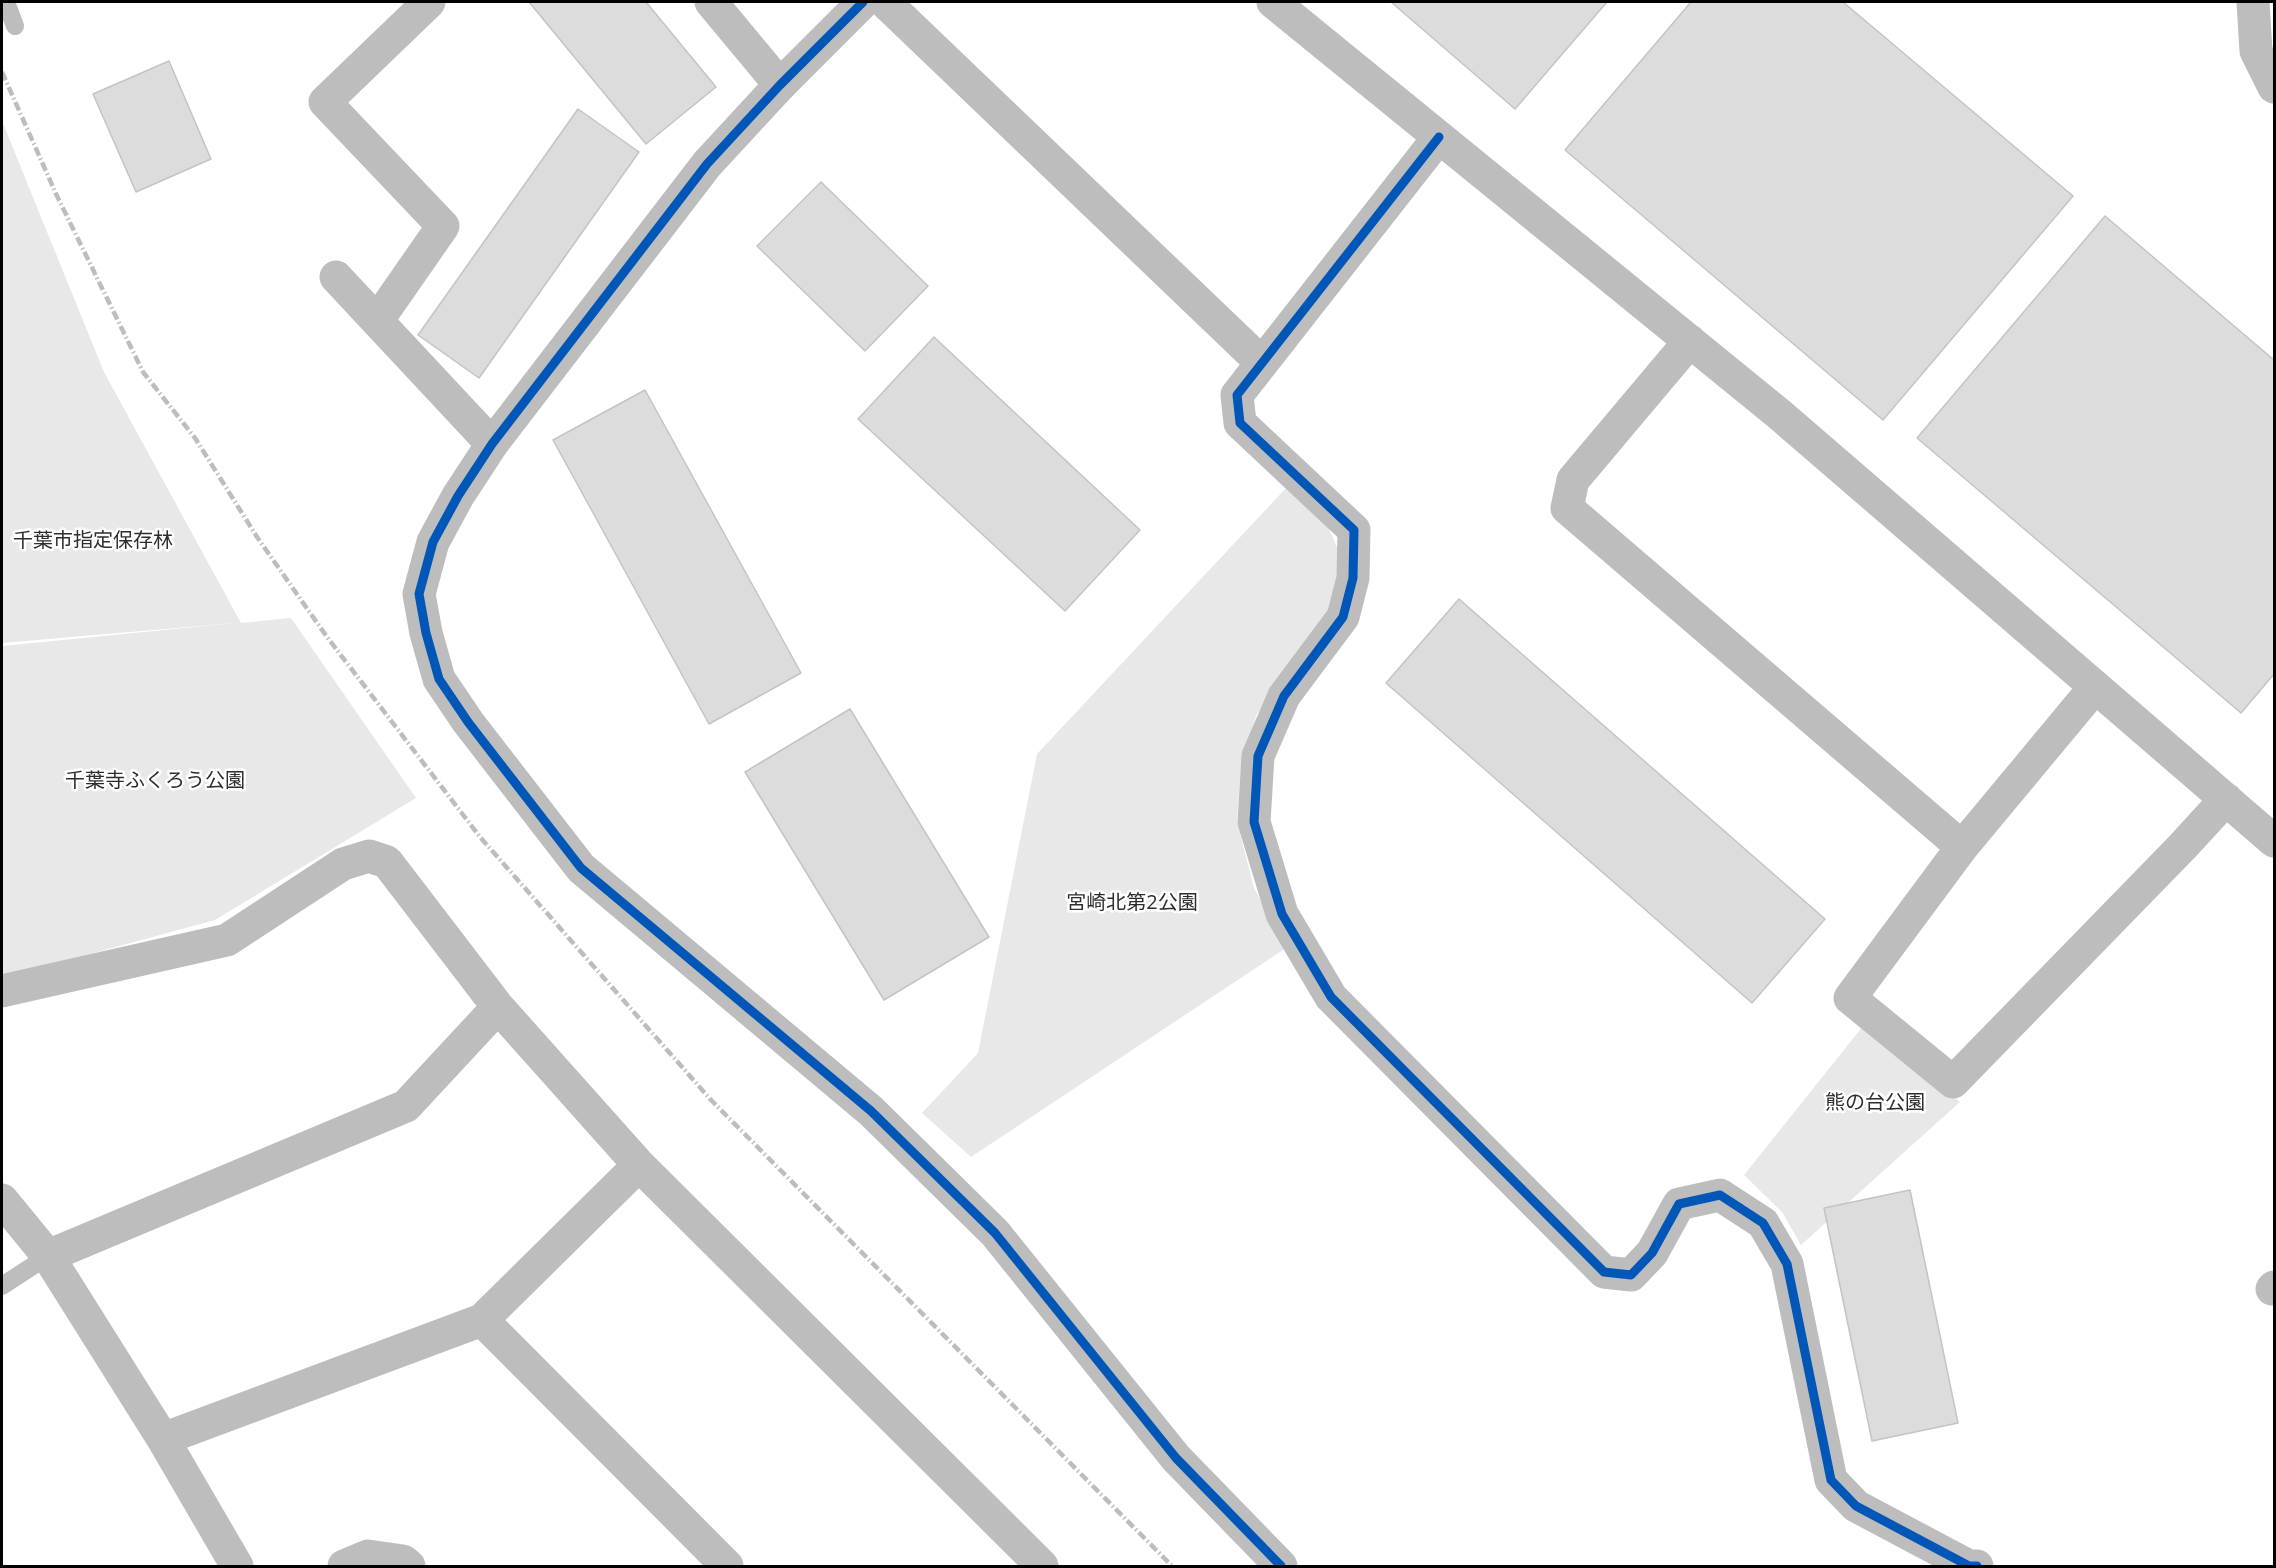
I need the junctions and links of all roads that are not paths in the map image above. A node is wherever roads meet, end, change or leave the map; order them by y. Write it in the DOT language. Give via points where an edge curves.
graph roads {
  1 [pos="6,2"];
  2 [pos="429,2"];
  3 [pos="711,2"];
  4 [pos="863,2"];
  5 [pos="885,2"];
  6 [pos="1273,2"];
  7 [pos="2253,2"];
  8 [pos="15,26"];
  9 [pos="780,85"];
  10 [pos="2274,87"];
  11 [pos="1439,137"];
  12 [pos="336,277"];
  13 [pos="377,321"];
  14 [pos="1690,341"];
  15 [pos="1262,363"];
  16 [pos="492,444"];
  17 [pos="2095,687"];
  18 [pos="2226,799"];
  19 [pos="2274,841"];
  20 [pos="1962,847"];
  21 [pos="2,991"];
  22 [pos="498,1007"];
  23 [pos="639,1165"];
  24 [pos="2,1200"];
  25 [pos="48,1256"];
  26 [pos="2,1286"];
  27 [pos="482,1320"];
  28 [pos="163,1439"];
  29 [pos="237,1566"];
  30 [pos="344,1566"];
  31 [pos="409,1566"];
  32 [pos="727,1566"];
  33 [pos="1042,1566"];
  34 [pos="1281,1566"];
  35 [pos="1977,1566"];
  1 -- 8 [label="lane"];
  2 -- 13 [label="street" via="325,102 443,226"];
  3 -- 9 [label="street"];
  4 -- 9 [label="street"];
  5 -- 15 [label="street"];
  6 -- 11 [label="street"];
  7 -- 10 [label="street" via="2256,51"];
  9 -- 16 [label="street" via="707,164"];
  11 -- 14 [label="street"];
  11 -- 15 [label="street"];
  12 -- 13 [label="street"];
  13 -- 16 [label="street"];
  14 -- 17 [label="street"];
  14 -- 20 [label="street" via="1573,480 1567,508"];
  15 -- 35 [label="street" via="1237,395 1240,423 1354,531 1353,578 1343,617 1284,696 1258,756 1254,822 1282,914 1331,997 1604,1272 1631,1275 1652,1253 1679,1204 1720,1195 1763,1223 1786,1264 1831,1480 1856,1506 1970,1566"];
  16 -- 34 [label="street" via="433,542 419,594 440,679 468,722 581,868 871,1111 995,1233 1176,1458"];
  17 -- 18 [label="street"];
  17 -- 20 [label="street"];
  18 -- 19 [label="street"];
  18 -- 20 [label="street" via="1953,1082 1850,998"];
  21 -- 22 [label="street" via="228,940 343,864 369,856 387,862"];
  22 -- 23 [label="street"];
  22 -- 25 [label="street" via="406,1106"];
  23 -- 27 [label="street"];
  23 -- 33 [label="street"];
  24 -- 25 [label="street"];
  25 -- 26 [label="lane"];
  25 -- 28 [label="street"];
  27 -- 28 [label="street"];
  27 -- 32 [label="street"];
  28 -- 29 [label="street"];
  30 -- 31 [label="street" via="368,1556 403,1561"];
}
